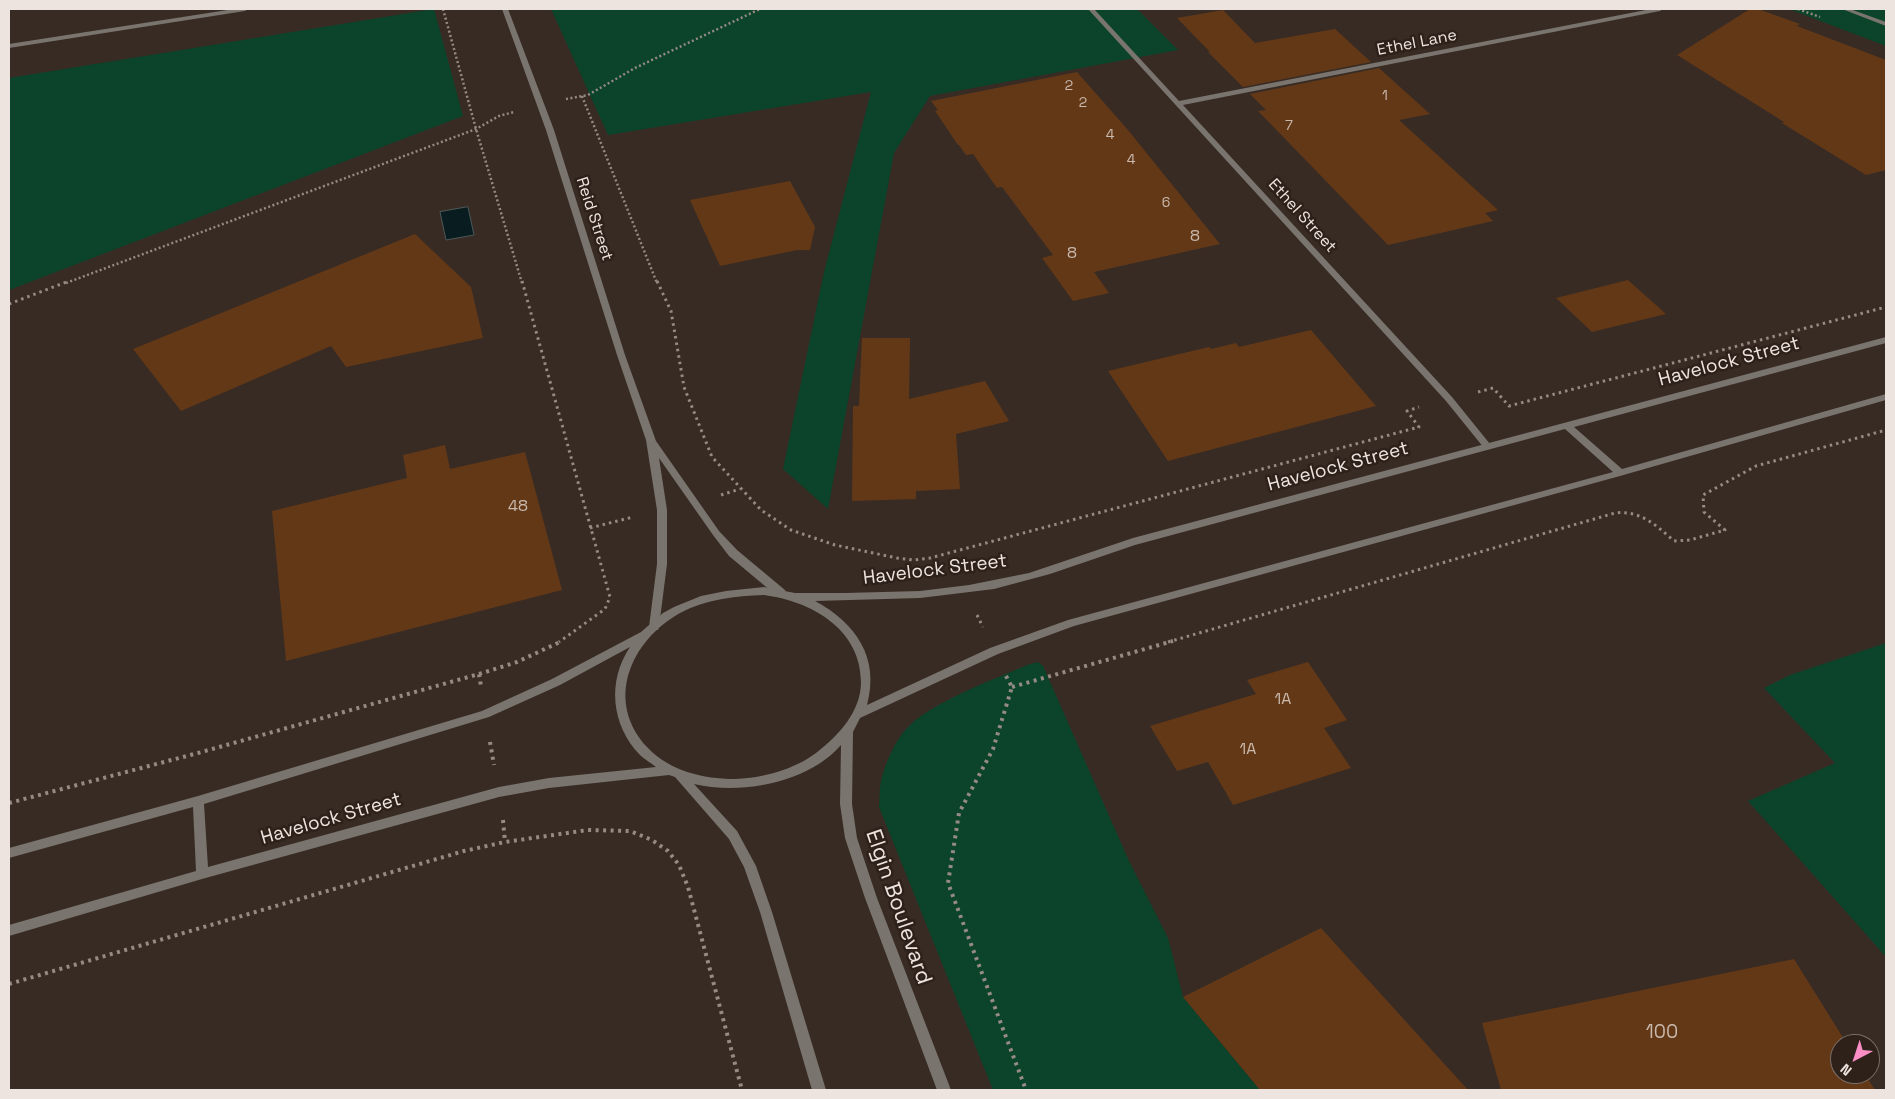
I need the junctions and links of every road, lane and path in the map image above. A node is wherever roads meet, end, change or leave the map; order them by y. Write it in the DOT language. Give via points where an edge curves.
graph roads {
  1 [pos="245,9"];
  2 [pos="443,9"];
  3 [pos="505,9"];
  4 [pos="760,9"];
  5 [pos="1091,9"];
  6 [pos="1660,9"];
  7 [pos="1844,9"];
  8 [pos="1886,24"];
  9 [pos="9,46"];
  10 [pos="664,54"];
  11 [pos="582,96"];
  12 [pos="1180,103"];
  13 [pos="447,139"];
  14 [pos="9,304"];
  15 [pos="1886,307"];
  16 [pos="1886,340"];
  17 [pos="1886,397"];
  18 [pos="1449,399"];
  19 [pos="1566,425"];
  20 [pos="1886,430"];
  21 [pos="651,440"];
  22 [pos="1487,446"];
  23 [pos="1620,474"];
  24 [pos="950,554"];
  25 [pos="965,589"];
  26 [pos="780,594"];
  27 [pos="795,597"];
  28 [pos="650,630"];
  29 [pos="994,652"];
  30 [pos="479,674"];
  31 [pos="1012,687"];
  32 [pos="857,715"];
  33 [pos="847,731"];
  34 [pos="674,772"];
  35 [pos="198,801"];
  36 [pos="9,853"];
  37 [pos="202,874"];
  38 [pos="9,931"];
  39 [pos="9,984"];
  40 [pos="742,1090"];
  41 [pos="819,1090"];
  42 [pos="944,1090"];
  43 [pos="1026,1090"];
  1 -- 9 [label="street"];
  2 -- 30 [label="path" via="610,596 605,609 561,640 518,662"];
  3 -- 21 [label="street, Reid Street" via="550,130"];
  4 -- 10 [label="path"];
  5 -- 12 [label="street, Ethel Street"];
  6 -- 12 [label="street, Ethel Lane"];
  7 -- 8 [label="street"];
  11 -- 24 [label="path" via="670,311 684,387 712,457 761,510 801,534 835,545 906,560"];
  12 -- 18 [label="street, Ethel Street"];
  13 -- 14 [label="path"];
  15 -- 18 [label="path" via="1509,406 1494,388"];
  16 -- 19 [label="street, Havelock Street"];
  17 -- 23 [label="street"];
  18 -- 22 [label="street, Ethel Street"];
  18 -- 24 [label="path" via="1407,411 1419,428"];
  19 -- 22 [label="street, Havelock Street"];
  19 -- 23 [label="street"];
  20 -- 31 [label="path" via="1756,466 1703,495 1704,512 1724,530 1690,540 1674,541 1650,520 1637,513 1620,511"];
  21 -- 26 [label="street, Reid Street" via="716,533 733,553"];
  21 -- 28 [label="street, Reid Street" via="662,510 662,564"];
  22 -- 25 [label="street, Havelock Street" via="1133,542 1054,570"];
  23 -- 29 [label="street" via="1080,621"];
  24 -- 25 [label="path"];
  25 -- 27 [label="street, Havelock Street" via="863,598"];
  25 -- 29 [label="path"];
  26 -- 27 [label="street"];
  26 -- 28 [label="street" via="747,592 713,596 682,608"];
  27 -- 32 [label="street" via="830,613 860,648 866,681"];
  28 -- 34 [label="street" via="630,654 618,700 624,724 637,745 657,763"];
  28 -- 35 [label="street" via="556,682 485,714"];
  29 -- 31 [label="path"];
  29 -- 32 [label="street"];
  31 -- 43 [label="path" via="993,749 959,813 948,883"];
  32 -- 33 [label="street"];
  33 -- 34 [label="street" via="816,760 774,778 727,783 696,780"];
  33 -- 42 [label="street, Elgin Boulevard" via="847,810 851,838"];
  34 -- 37 [label="street, Havelock Street" via="550,783 499,792"];
  34 -- 41 [label="street" via="733,835 750,866"];
  35 -- 36 [label="street"];
  35 -- 37 [label="street"];
  37 -- 38 [label="street, Havelock Street"];
  39 -- 40 [label="path" via="464,851 588,830 630,831 668,851 679,865 688,887"];
}
